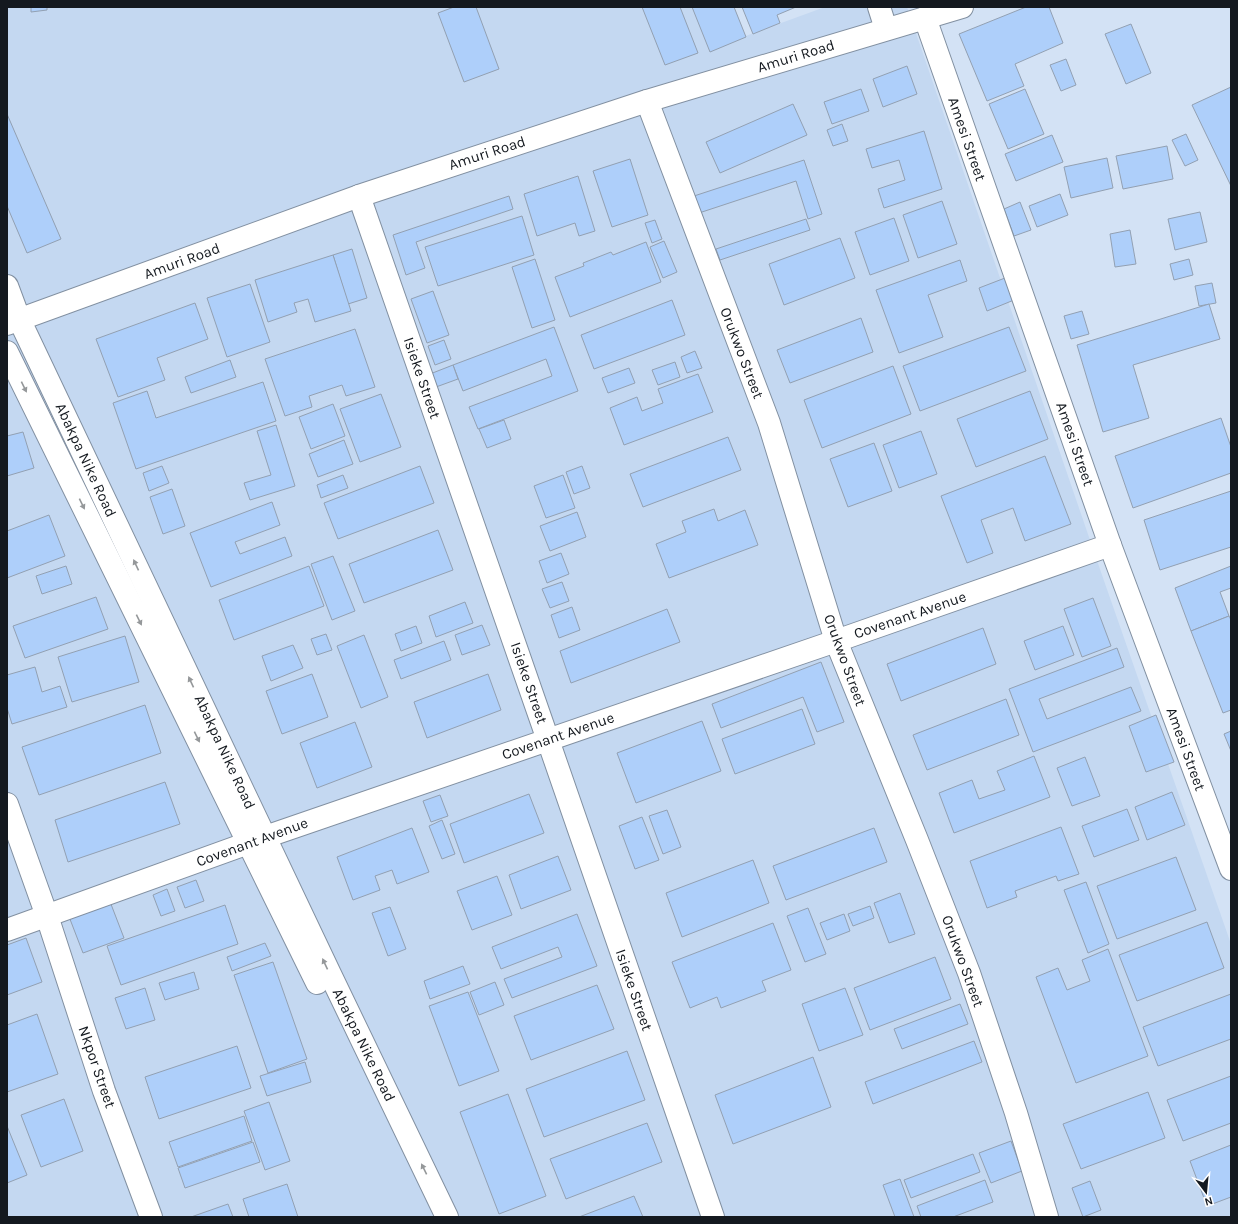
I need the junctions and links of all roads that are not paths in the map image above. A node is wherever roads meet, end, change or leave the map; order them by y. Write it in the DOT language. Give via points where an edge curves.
graph roads {
  1 [pos="879,7"];
  2 [pos="962,7"];
  3 [pos="925,18"];
  4 [pos="886,29"];
  5 [pos="647,101"];
  6 [pos="358,196"];
  7 [pos="7,286"];
  8 [pos="13,322"];
  9 [pos="7,352"];
  10 [pos="1110,545"];
  11 [pos="836,641"];
  12 [pos="548,740"];
  13 [pos="7,804"];
  14 [pos="257,840"];
  15 [pos="1231,869"];
  16 [pos="47,916"];
  17 [pos="7,930"];
  18 [pos="150,1217"];
  19 [pos="432,1217"];
  20 [pos="447,1217"];
  21 [pos="713,1217"];
  22 [pos="1047,1217"];
  1 -- 4 [label="street"];
  2 -- 3 [label="street, Amuri Road"];
  3 -- 4 [label="street, Amuri Road"];
  3 -- 10 [label="street, Amesi Street"];
  4 -- 5 [label="street, Amuri Road"];
  5 -- 6 [label="street, Amuri Road"];
  5 -- 11 [label="street, Orukwo Street" via="769,423"];
  6 -- 8 [label="street, Amuri Road"];
  6 -- 12 [label="street, Isieke Street"];
  7 -- 8 [label="street, Abakpa Nike Road"];
  14 -- 8 [label="street, Abakpa Nike Road, one-way"];
  9 -- 14 [label="street, Abakpa Nike Road, one-way"];
  10 -- 11 [label="street, Covenant Avenue"];
  10 -- 15 [label="street, Amesi Street"];
  11 -- 12 [label="street, Covenant Avenue"];
  11 -- 22 [label="street, Orukwo Street" via="969,973 1016,1113"];
  12 -- 14 [label="street, Covenant Avenue"];
  12 -- 21 [label="street, Isieke Street"];
  13 -- 16 [label="street, Nkpor Street"];
  14 -- 16 [label="street, Covenant Avenue"];
  14 -- 19 [label="street, Abakpa Nike Road"];
  20 -- 14 [label="street, Abakpa Nike Road, one-way"];
  16 -- 17 [label="street, Covenant Avenue"];
  16 -- 18 [label="street, Nkpor Street" via="104,1091"];
}
